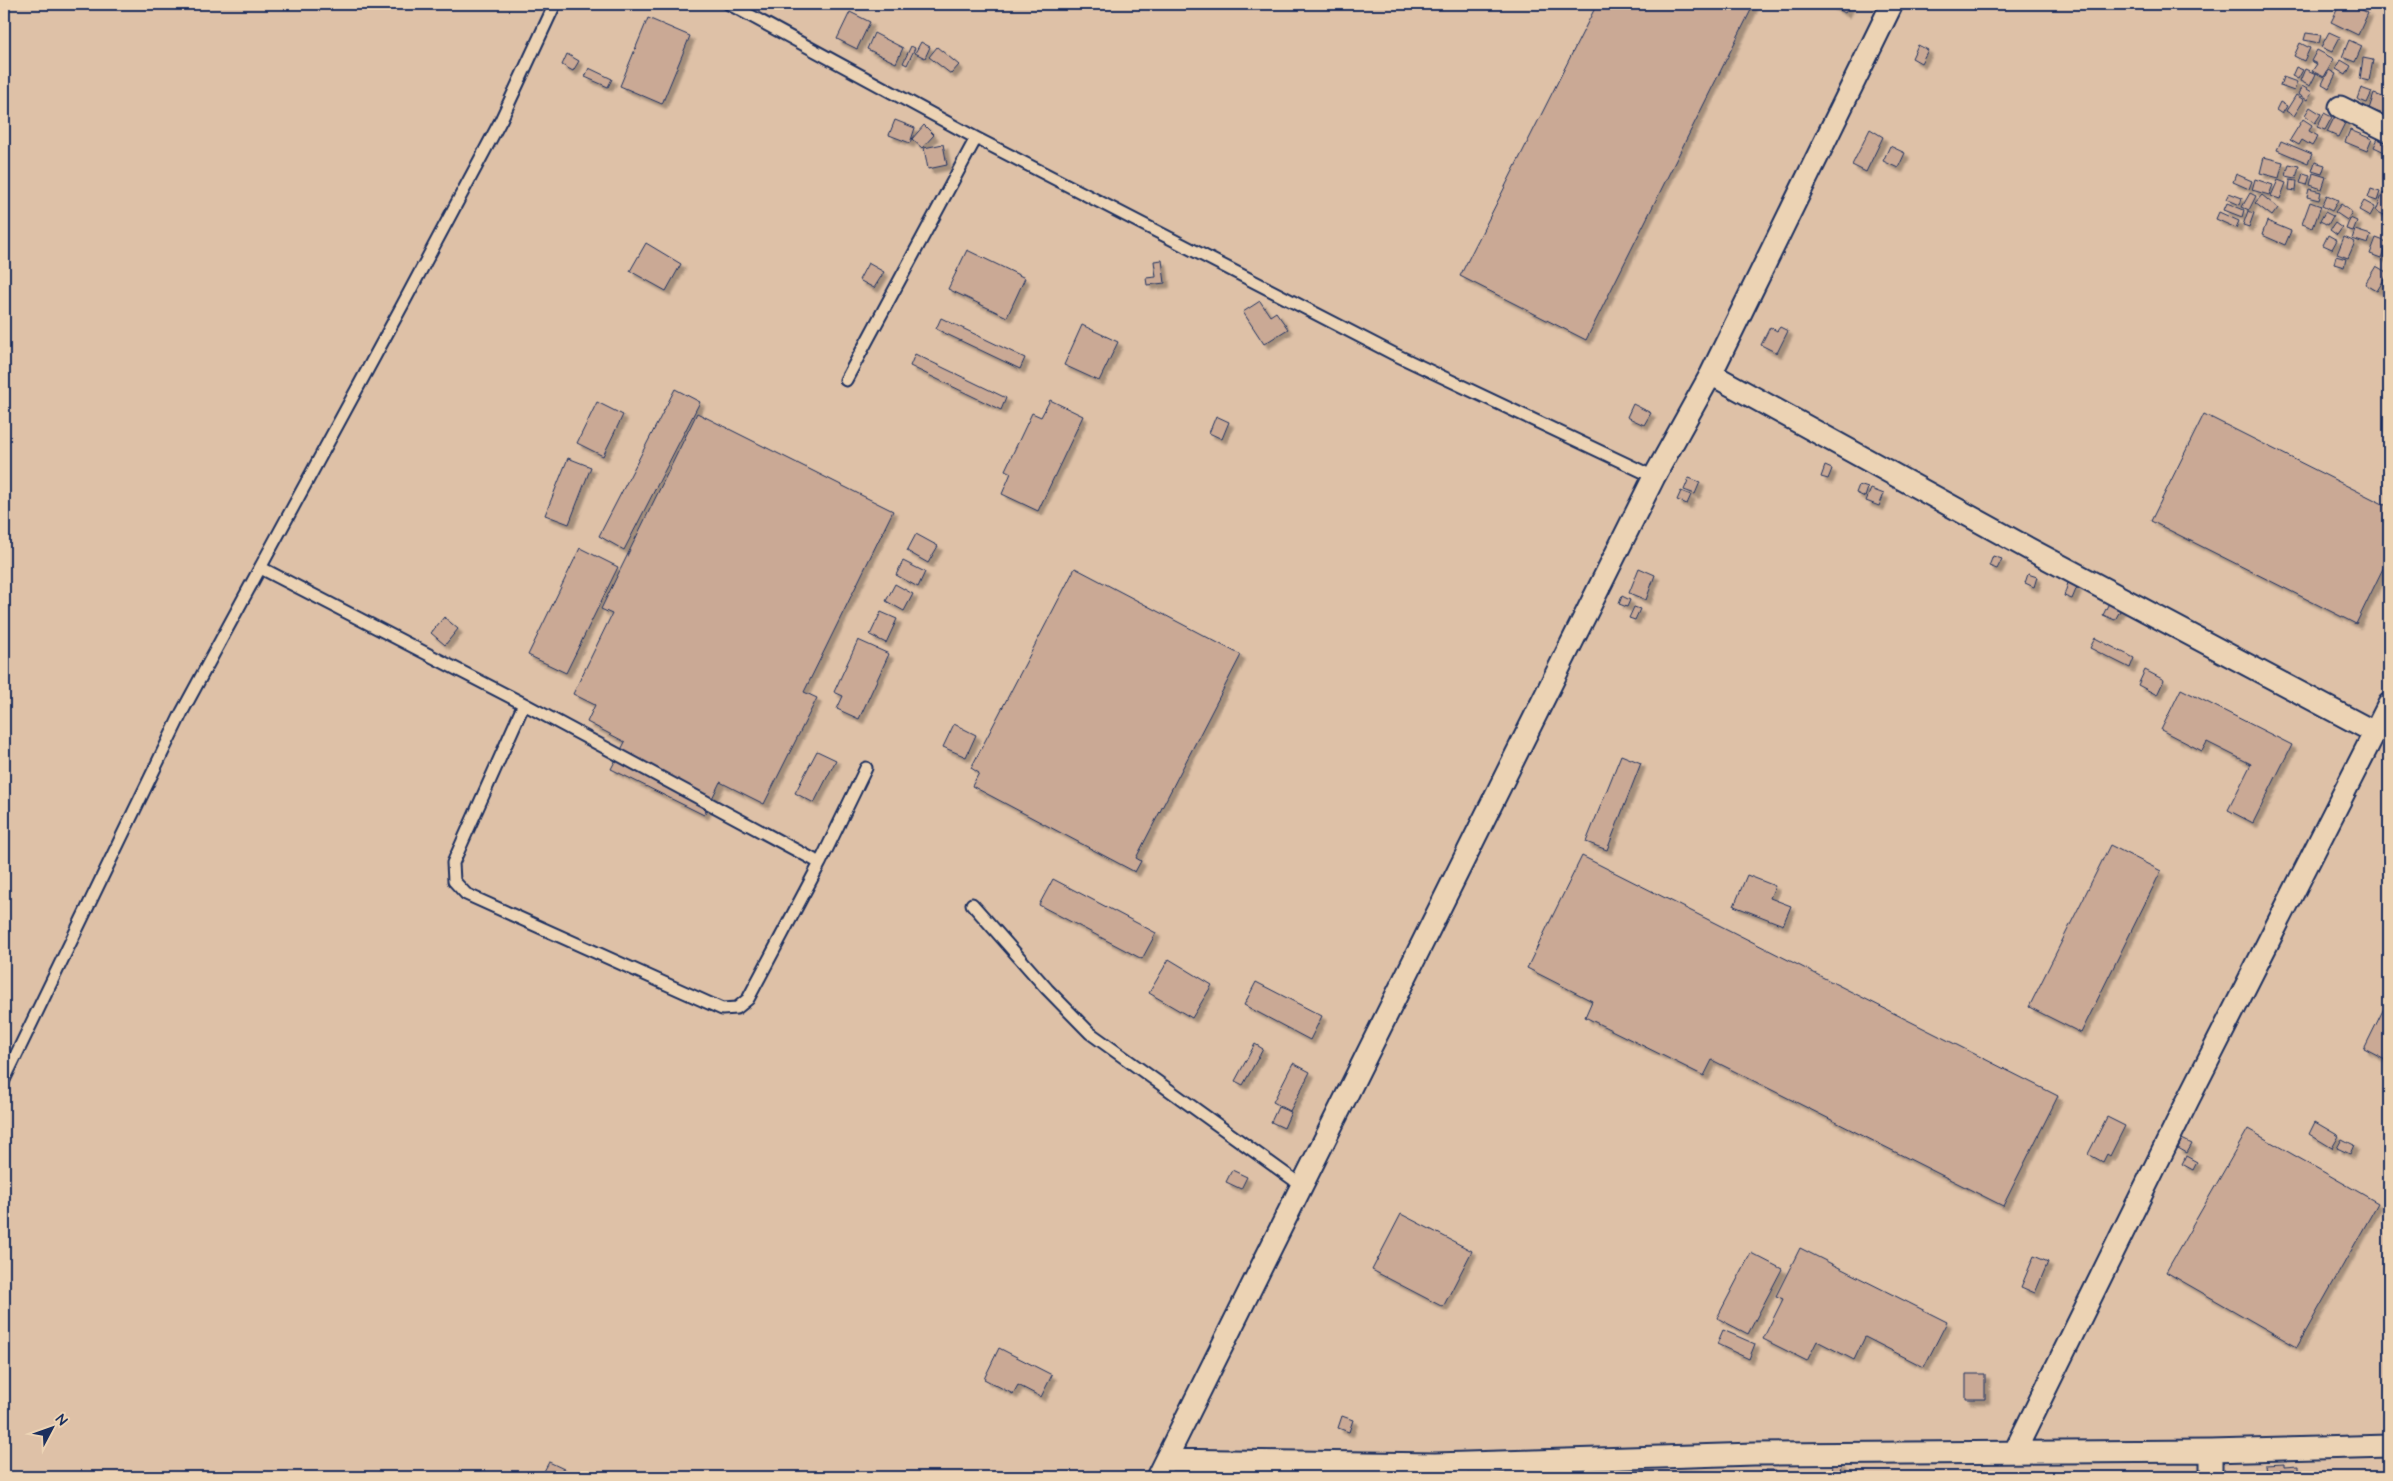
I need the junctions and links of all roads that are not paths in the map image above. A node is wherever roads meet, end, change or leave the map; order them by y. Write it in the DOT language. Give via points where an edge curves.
graph roads {
  1 [pos="555,4"];
  2 [pos="729,4"];
  3 [pos="1892,4"];
  4 [pos="2340,107"];
  5 [pos="2389,131"];
  6 [pos="976,138"];
  7 [pos="1711,374"];
  8 [pos="846,380"];
  9 [pos="1654,477"];
  10 [pos="261,568"];
  11 [pos="524,704"];
  12 [pos="2389,704"];
  13 [pos="2374,732"];
  14 [pos="866,768"];
  15 [pos="820,863"];
  16 [pos="972,904"];
  17 [pos="4,1080"];
  18 [pos="1301,1185"];
  19 [pos="2389,1446"];
  20 [pos="2015,1451"];
  21 [pos="2211,1451"];
  22 [pos="1161,1469"];
  23 [pos="1435,1470"];
  24 [pos="1511,1470"];
  25 [pos="2211,1477"];
  1 -- 10 [label="lane" via="496,129"];
  2 -- 6 [label="lane"];
  3 -- 7 [label="street"];
  4 -- 5 [label="street"];
  6 -- 8 [label="lane"];
  6 -- 9 [label="lane" via="1394,354"];
  7 -- 9 [label="street"];
  7 -- 13 [label="street" via="2033,551"];
  9 -- 18 [label="street"];
  10 -- 11 [label="lane"];
  10 -- 17 [label="lane" via="182,712"];
  11 -- 15 [label="lane"];
  11 -- 15 [label="lane" via="453,863 454,880 466,894 722,1009 737,1008 748,999"];
  12 -- 13 [label="street"];
  13 -- 20 [label="street"];
  14 -- 15 [label="lane"];
  16 -- 18 [label="lane" via="1090,1033"];
  18 -- 22 [label="street"];
  19 -- 21 [label="street"];
  20 -- 21 [label="street"];
  20 -- 24 [label="street" via="1754,1454"];
  21 -- 25 [label="street"];
  22 -- 23 [label="street"];
  23 -- 24 [label="street"];
}
